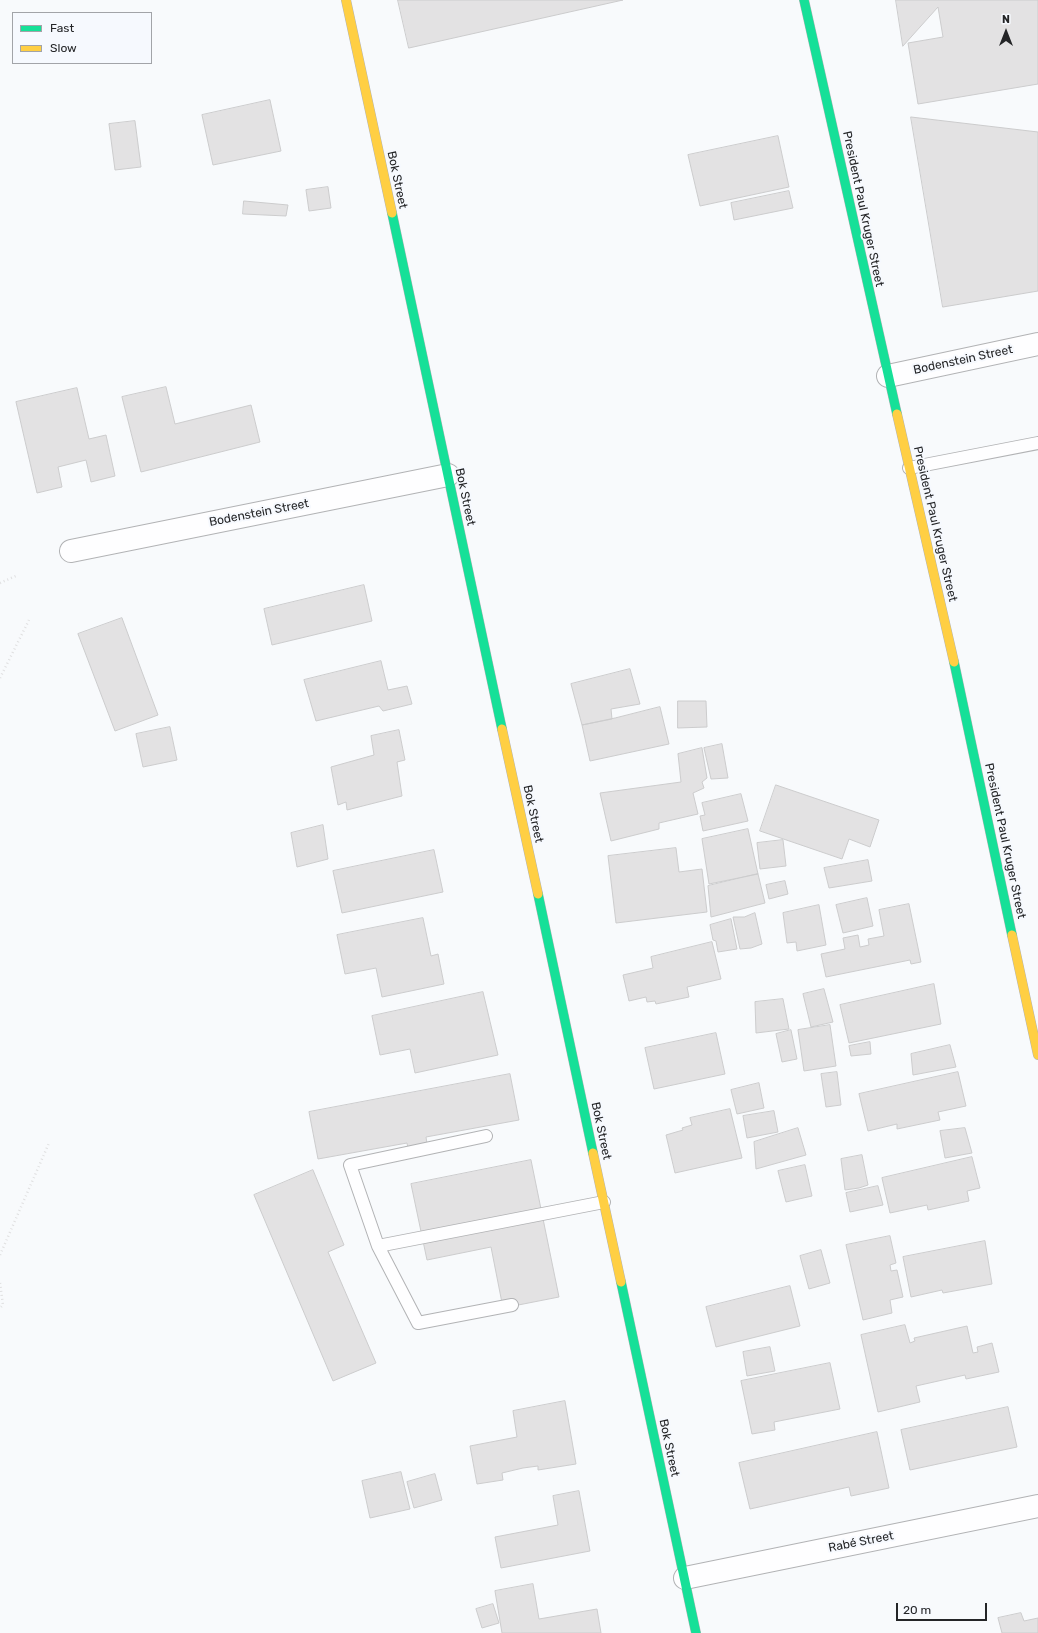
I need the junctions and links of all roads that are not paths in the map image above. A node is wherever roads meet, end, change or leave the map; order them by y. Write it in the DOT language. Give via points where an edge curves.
graph roads {
  1 [pos="346,0"];
  2 [pos="804,0"];
  3 [pos="1038,344"];
  4 [pos="888,376"];
  5 [pos="1038,443"];
  6 [pos="909,468"];
  7 [pos="448,475"];
  8 [pos="71,551"];
  9 [pos="1038,1055"];
  10 [pos="486,1136"];
  11 [pos="604,1202"];
  12 [pos="378,1246"];
  13 [pos="512,1305"];
  14 [pos="1038,1506"];
  15 [pos="685,1578"];
  16 [pos="696,1633"];
  1 -- 7 [label="street, Bok Street"];
  2 -- 4 [label="street, President Paul Kruger Street"];
  3 -- 4 [label="street, Bodenstein Street"];
  4 -- 6 [label="street, President Paul Kruger Street"];
  5 -- 6 [label="lane"];
  6 -- 9 [label="street, President Paul Kruger Street" via="954,662"];
  7 -- 8 [label="street, Bodenstein Street"];
  7 -- 11 [label="street, Bok Street"];
  10 -- 12 [label="lane" via="350,1165"];
  11 -- 12 [label="lane"];
  11 -- 15 [label="street, Bok Street"];
  12 -- 13 [label="lane" via="418,1323"];
  14 -- 15 [label="street, Rabé Street"];
  15 -- 16 [label="street, Bok Street"];
}
